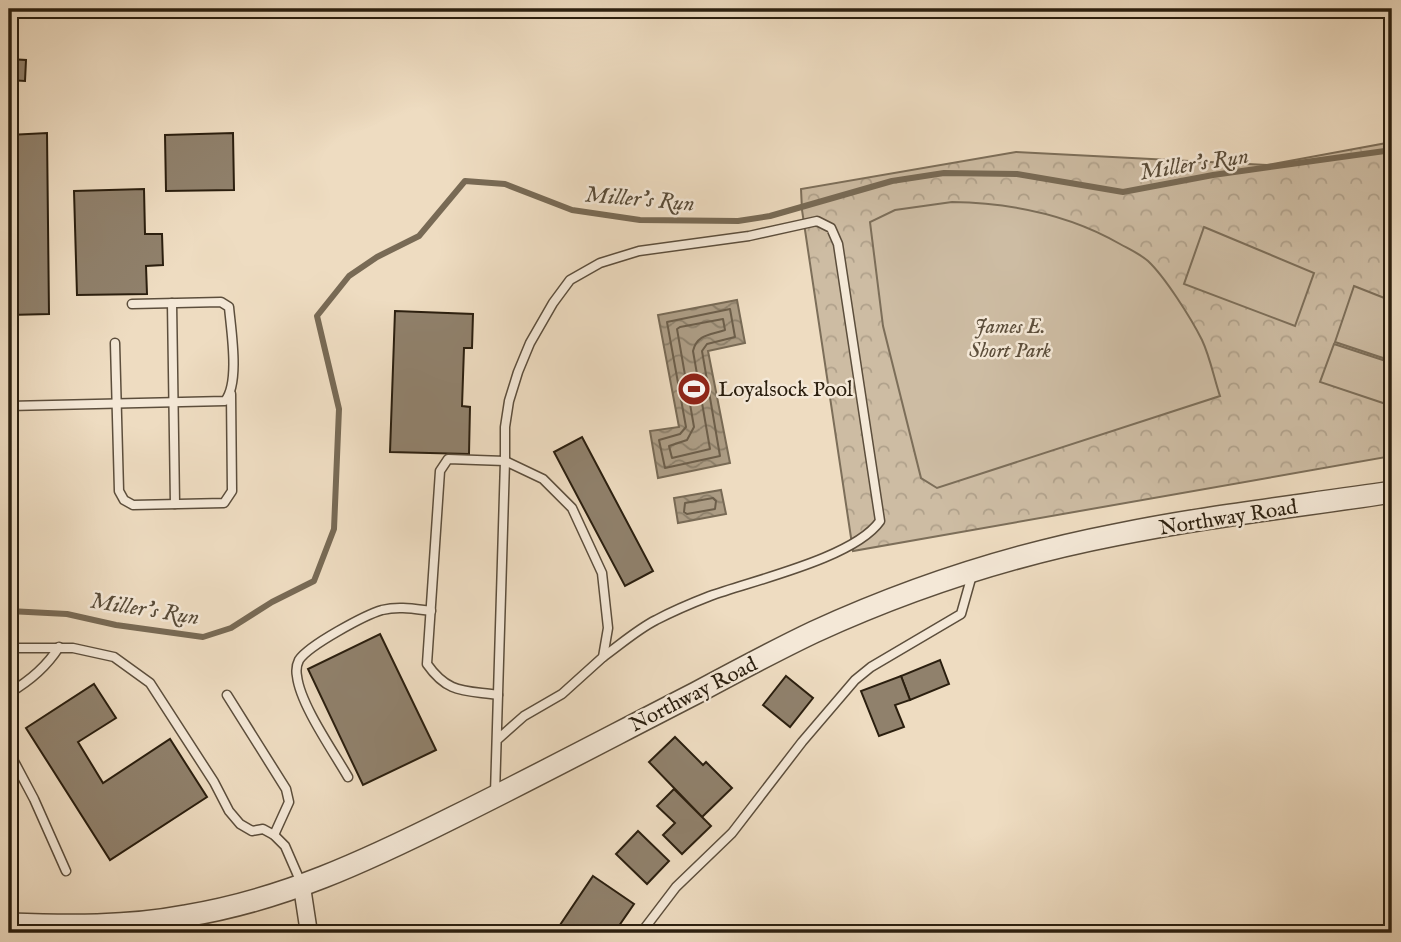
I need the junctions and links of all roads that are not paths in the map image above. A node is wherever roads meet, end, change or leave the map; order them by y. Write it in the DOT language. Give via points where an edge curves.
graph roads {
  1 [pos="172,303"];
  2 [pos="132,304"];
  3 [pos="114,343"];
  4 [pos="232,394"];
  5 [pos="173,401"];
  6 [pos="115,402"];
  7 [pos="9,406"];
  8 [pos="505,461"];
  9 [pos="1392,492"];
  10 [pos="175,504"];
  11 [pos="973,571"];
  12 [pos="431,611"];
  13 [pos="59,647"];
  14 [pos="9,648"];
  15 [pos="603,657"];
  16 [pos="9,693"];
  17 [pos="227,695"];
  18 [pos="498,695"];
  19 [pos="497,740"];
  20 [pos="9,752"];
  21 [pos="348,777"];
  22 [pos="495,797"];
  23 [pos="274,835"];
  24 [pos="66,870"];
  25 [pos="302,887"];
  26 [pos="9,924"];
  27 [pos="309,933"];
  28 [pos="641,933"];
  1 -- 2 [label="lane"];
  1 -- 4 [label="lane" via="221,302 229,307"];
  1 -- 5 [label="lane"];
  3 -- 6 [label="lane"];
  4 -- 5 [label="lane" via="225,401"];
  4 -- 10 [label="lane" via="232,491 224,503"];
  5 -- 6 [label="lane"];
  5 -- 10 [label="lane"];
  6 -- 7 [label="lane"];
  6 -- 10 [label="lane" via="119,491 124,500 133,505"];
  8 -- 12 [label="lane" via="448,460 440,471"];
  8 -- 15 [label="lane" via="543,479 572,508 602,573 608,628"];
  8 -- 15 [label="lane" via="505,427 518,372 530,343 570,280 600,263 639,251 817,221 831,228 838,244 880,521 873,531 841,551 712,595 654,621"];
  8 -- 18 [label="lane"];
  9 -- 11 [label="street, Northway Road" via="1115,535"];
  11 -- 22 [label="street, Northway Road" via="814,632"];
  11 -- 28 [label="lane" via="961,614 855,680 732,833 676,887"];
  12 -- 18 [label="lane" via="427,664 439,681 451,688"];
  12 -- 21 [label="lane" via="382,610 345,627 297,663 302,696"];
  13 -- 14 [label="lane"];
  13 -- 16 [label="lane" via="52,659"];
  13 -- 23 [label="lane" via="114,657 150,683 229,811 252,831 262,829"];
  15 -- 19 [label="lane" via="562,694 524,716"];
  17 -- 23 [label="lane" via="286,789 289,802"];
  18 -- 19 [label="lane"];
  19 -- 22 [label="lane"];
  20 -- 24 [label="lane"];
  22 -- 25 [label="street, Northway Road"];
  23 -- 25 [label="lane" via="285,846"];
  25 -- 26 [label="street, Northway Road" via="172,918 66,926"];
  25 -- 27 [label="street"];
}
